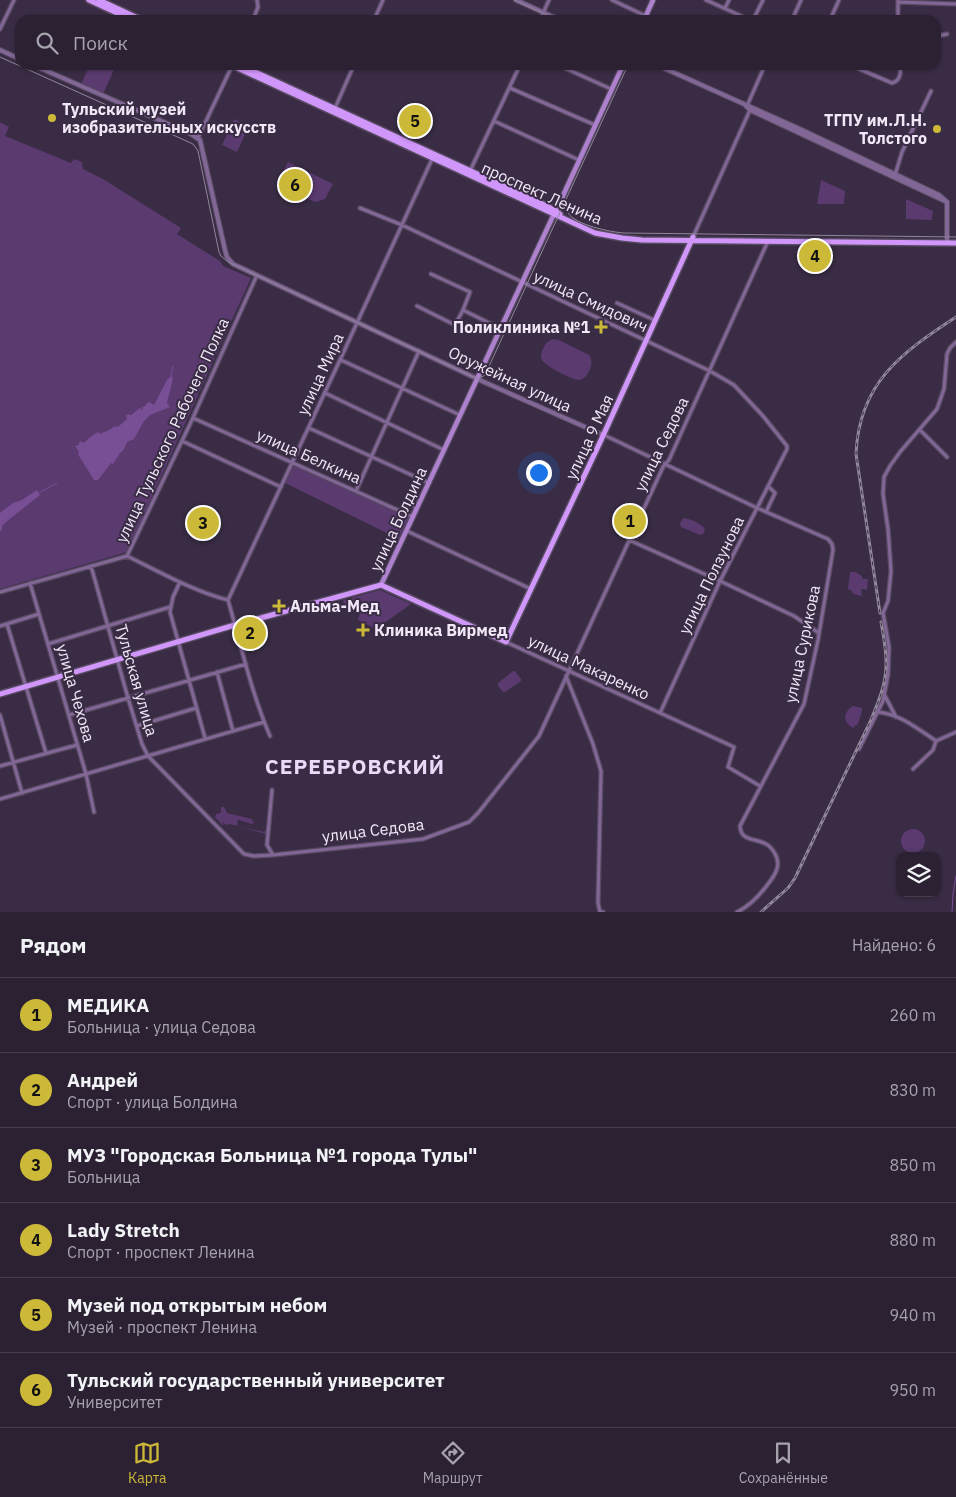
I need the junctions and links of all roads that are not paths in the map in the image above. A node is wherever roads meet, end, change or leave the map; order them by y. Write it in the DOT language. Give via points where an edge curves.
graph roads {
  1 [pos="14,0"];
  2 [pos="89,0"];
  3 [pos="99,0"];
  4 [pos="257,0"];
  5 [pos="382,0"];
  6 [pos="516,0"];
  7 [pos="549,0"];
  8 [pos="612,0"];
  9 [pos="653,0"];
  10 [pos="706,0"];
  11 [pos="729,0"];
  12 [pos="763,0"];
  13 [pos="801,0"];
  14 [pos="839,0"];
  15 [pos="898,1"];
  16 [pos="956,4"];
  17 [pos="725,8"];
  18 [pos="543,12"];
  19 [pos="121,15"];
  20 [pos="131,15"];
  21 [pos="255,15"];
  22 [pos="376,15"];
  23 [pos="542,15"];
  24 [pos="549,15"];
  25 [pos="640,15"];
  26 [pos="646,15"];
  27 [pos="741,15"];
  28 [pos="755,15"];
  29 [pos="794,15"];
  30 [pos="832,15"];
  31 [pos="898,15"];
  32 [pos="0,30"];
  33 [pos="947,34"];
  34 [pos="941,36"];
  35 [pos="0,50"];
  36 [pos="15,57"];
  37 [pos="44,70"];
  38 [pos="230,70"];
  39 [pos="243,70"];
  40 [pos="250,70"];
  41 [pos="352,70"];
  42 [pos="518,70"];
  43 [pos="570,70"];
  44 [pos="620,70"];
  45 [pos="668,70"];
  46 [pos="763,70"];
  47 [pos="862,70"];
  48 [pos="900,70"];
  49 [pos="510,88"];
  50 [pos="611,88"];
  51 [pos="931,91"];
  52 [pos="748,108"];
  53 [pos="334,110"];
  54 [pos="494,121"];
  55 [pos="594,125"];
  56 [pos="198,138"];
  57 [pos="433,156"];
  58 [pos="579,160"];
  59 [pos="470,171"];
  60 [pos="895,175"];
  61 [pos="360,208"];
  62 [pos="555,213"];
  63 [pos="402,225"];
  64 [pos="692,239"];
  65 [pos="768,241"];
  66 [pos="947,242"];
  67 [pos="956,242"];
  68 [pos="431,274"];
  69 [pos="257,275"];
  70 [pos="522,282"];
  71 [pos="617,303"];
  72 [pos="417,306"];
  73 [pos="462,310"];
  74 [pos="654,320"];
  75 [pos="357,322"];
  76 [pos="501,330"];
  77 [pos="646,340"];
  78 [pos="956,342"];
  79 [pos="419,351"];
  80 [pos="340,360"];
  81 [pos="710,371"];
  82 [pos="478,378"];
  83 [pos="402,388"];
  84 [pos="325,394"];
  85 [pos="460,415"];
  86 [pos="193,418"];
  87 [pos="387,422"];
  88 [pos="309,428"];
  89 [pos="920,430"];
  90 [pos="603,435"];
  91 [pos="182,441"];
  92 [pos="787,449"];
  93 [pos="444,450"];
  94 [pos="371,457"];
  95 [pos="947,457"];
  96 [pos="292,463"];
  97 [pos="665,464"];
  98 [pos="429,483"];
  99 [pos="768,486"];
  100 [pos="281,487"];
  101 [pos="356,491"];
  102 [pos="408,502"];
  103 [pos="418,508"];
  104 [pos="757,508"];
  105 [pos="766,512"];
  106 [pos="414,518"];
  107 [pos="408,531"];
  108 [pos="629,540"];
  109 [pos="832,544"];
  110 [pos="127,556"];
  111 [pos="91,566"];
  112 [pos="720,581"];
  113 [pos="180,582"];
  114 [pos="30,583"];
  115 [pos="381,585"];
  116 [pos="531,589"];
  117 [pos="0,592"];
  118 [pos="228,600"];
  119 [pos="170,607"];
  120 [pos="39,614"];
  121 [pos="7,624"];
  122 [pos="235,625"];
  123 [pos="0,626"];
  124 [pos="109,626"];
  125 [pos="819,633"];
  126 [pos="179,642"];
  127 [pos="506,642"];
  128 [pos="48,644"];
  129 [pos="118,659"];
  130 [pos="246,664"];
  131 [pos="217,672"];
  132 [pos="567,673"];
  133 [pos="58,677"];
  134 [pos="189,680"];
  135 [pos="27,686"];
  136 [pos="0,694"];
  137 [pos="884,694"];
  138 [pos="128,698"];
  139 [pos="196,708"];
  140 [pos="878,712"];
  141 [pos="660,713"];
  142 [pos="0,715"];
  143 [pos="69,715"];
  144 [pos="896,717"];
  145 [pos="264,722"];
  146 [pos="137,726"];
  147 [pos="232,731"];
  148 [pos="956,732"];
  149 [pos="270,736"];
  150 [pos="205,738"];
  151 [pos="936,740"];
  152 [pos="77,745"];
  153 [pos="859,749"];
  154 [pos="46,753"];
  155 [pos="148,756"];
  156 [pos="14,762"];
  157 [pos="0,766"];
  158 [pos="913,769"];
  159 [pos="86,774"];
  160 [pos="760,786"];
  161 [pos="272,790"];
  162 [pos="22,793"];
  163 [pos="0,799"];
  164 [pos="94,812"];
  165 [pos="244,854"];
  166 [pos="273,855"];
  167 [pos="601,912"];
  168 [pos="737,912"];
  1 -- 32 [label="street"];
  2 -- 19 [label="main road"];
  3 -- 20 [label="main road"];
  4 -- 21 [label="street"];
  5 -- 22 [label="street"];
  6 -- 18 [label="street"];
  7 -- 18 [label="street"];
  8 -- 25 [label="street"];
  9 -- 26 [label="main road"];
  10 -- 17 [label="street"];
  11 -- 17 [label="street"];
  12 -- 28 [label="street"];
  13 -- 29 [label="street"];
  14 -- 30 [label="street"];
  15 -- 16 [label="street"];
  15 -- 31 [label="street"];
  17 -- 27 [label="street"];
  18 -- 23 [label="street"];
  18 -- 24 [label="street"];
  33 -- 34 [label="street"];
  35 -- 36 [label="street"];
  37 -- 56 [label="street"];
  38 -- 56 [label="street"];
  39 -- 53 [label="main road, проспект Ленина"];
  40 -- 53 [label="main road, проспект Ленина"];
  41 -- 53 [label="street"];
  42 -- 49 [label="street"];
  43 -- 50 [label="street"];
  44 -- 50 [label="main road, улица Болдина"];
  45 -- 52 [label="street"];
  46 -- 52 [label="street"];
  47 -- 48 [label="street" via="892,82 898,80"];
  49 -- 54 [label="street"];
  49 -- 55 [label="street"];
  50 -- 55 [label="main road, улица Болдина"];
  51 -- 60 [label="street" via="902,152"];
  52 -- 60 [label="street"];
  52 -- 64 [label="street"];
  53 -- 57 [label="main road, проспект Ленина"];
  54 -- 58 [label="street"];
  54 -- 59 [label="street"];
  55 -- 58 [label="main road, улица Болдина"];
  56 -- 69 [label="street, Оружейная улица" via="202,143 226,254 233,264"];
  57 -- 59 [label="main road, проспект Ленина"];
  57 -- 62 [label="main road, проспект Ленина"];
  57 -- 63 [label="street, улица Мира"];
  58 -- 62 [label="main road, улица Болдина"];
  59 -- 62 [label="main road, проспект Ленина"];
  60 -- 66 [label="street" via="947,202"];
  61 -- 63 [label="street, улица Смидович"];
  62 -- 64 [label="main road, проспект Ленина" via="608,233"];
  62 -- 64 [label="main road, проспект Ленина" via="595,233 642,240"];
  62 -- 70 [label="main road, улица Болдина"];
  63 -- 70 [label="street, улица Смидович"];
  63 -- 75 [label="street, улица Мира"];
  64 -- 65 [label="main road, проспект Ленина"];
  64 -- 66 [label="main road, проспект Ленина"];
  64 -- 74 [label="main road, улица 9 Мая"];
  65 -- 66 [label="main road, проспект Ленина"];
  65 -- 81 [label="street, улица Седова"];
  66 -- 67 [label="main road, проспект Ленина"];
  68 -- 73 [label="street" via="470,292"];
  69 -- 75 [label="street, Оружейная улица"];
  69 -- 86 [label="street, улица Тульского Рабочего Полка"];
  70 -- 76 [label="main road, улица Болдина"];
  70 -- 77 [label="street, улица Смидович"];
  71 -- 74 [label="street"];
  72 -- 73 [label="street" via="455,325"];
  73 -- 76 [label="street"];
  74 -- 77 [label="main road, улица 9 Мая"];
  75 -- 79 [label="street, Оружейная улица"];
  75 -- 80 [label="street, улица Мира"];
  76 -- 82 [label="main road, улица Болдина"];
  77 -- 81 [label="street, улица Смидович"];
  77 -- 90 [label="main road, улица 9 Мая"];
  78 -- 89 [label="street" via="947,354 941,401"];
  79 -- 82 [label="street, Оружейная улица"];
  79 -- 83 [label="street"];
  80 -- 83 [label="street"];
  80 -- 84 [label="street, улица Мира"];
  81 -- 92 [label="street, улица Смидович" via="734,385 763,416"];
  81 -- 97 [label="street, улица Седова"];
  82 -- 85 [label="main road, улица Болдина"];
  82 -- 90 [label="street, Оружейная улица"];
  83 -- 85 [label="street"];
  83 -- 87 [label="street"];
  84 -- 87 [label="street"];
  84 -- 88 [label="street, улица Мира"];
  85 -- 93 [label="main road, улица Болдина"];
  86 -- 91 [label="street, улица Тульского Рабочего Полка"];
  86 -- 96 [label="street, улица Белкина"];
  87 -- 93 [label="street"];
  87 -- 94 [label="street"];
  88 -- 94 [label="street"];
  88 -- 96 [label="street, улица Мира"];
  89 -- 95 [label="street"];
  89 -- 137 [label="street" via="884,477 882,494 891,571 888,601 883,613 889,650"];
  90 -- 97 [label="street, Оружейная улица"];
  90 -- 116 [label="main road, улица 9 Мая"];
  91 -- 100 [label="street"];
  91 -- 110 [label="street, улица Тульского Рабочего Полка"];
  92 -- 99 [label="street, улица Ползунова"];
  93 -- 98 [label="main road, улица Болдина"];
  94 -- 98 [label="street"];
  94 -- 101 [label="street"];
  96 -- 100 [label="street, улица Мира"];
  96 -- 101 [label="street, улица Белкина"];
  97 -- 104 [label="street, Оружейная улица"];
  97 -- 108 [label="street, улица Седова"];
  98 -- 103 [label="main road, улица Болдина"];
  99 -- 104 [label="street, улица Ползунова"];
  99 -- 105 [label="street" via="775,493"];
  100 -- 118 [label="street, улица Мира"];
  101 -- 106 [label="street, улица Белкина"];
  102 -- 103 [label="street"];
  103 -- 106 [label="main road, улица Болдина"];
  104 -- 105 [label="street, Оружейная улица"];
  104 -- 112 [label="street, улица Ползунова"];
  105 -- 109 [label="street, Оружейная улица" via="828,539"];
  106 -- 107 [label="main road, улица Болдина"];
  107 -- 115 [label="main road, улица Болдина"];
  107 -- 116 [label="street"];
  108 -- 112 [label="street"];
  108 -- 132 [label="street, улица Седова"];
  109 -- 125 [label="street, улица Сурикова"];
  110 -- 111 [label="street, улица Тульского Рабочего Полка"];
  110 -- 113 [label="street"];
  111 -- 114 [label="street, улица Тульского Рабочего Полка"];
  111 -- 124 [label="street, Тульская улица"];
  112 -- 125 [label="street" via="794,616"];
  112 -- 141 [label="street, улица Ползунова"];
  113 -- 118 [label="street"];
  113 -- 119 [label="street"];
  114 -- 117 [label="street, улица Тульского Рабочего Полка"];
  114 -- 120 [label="street, улица Чехова"];
  115 -- 122 [label="main road, улица Болдина"];
  115 -- 127 [label="main road, улица Макаренко"];
  116 -- 127 [label="main road, улица 9 Мая"];
  118 -- 122 [label="street"];
  119 -- 124 [label="street"];
  119 -- 126 [label="street"];
  120 -- 121 [label="street"];
  120 -- 128 [label="street, улица Чехова"];
  121 -- 123 [label="street"];
  121 -- 135 [label="street"];
  122 -- 126 [label="main road, улица Болдина"];
  122 -- 130 [label="street"];
  124 -- 128 [label="street"];
  124 -- 129 [label="street, Тульская улица"];
  125 -- 160 [label="street, улица Сурикова" via="804,704"];
  126 -- 129 [label="main road, улица Болдина"];
  126 -- 134 [label="street"];
  127 -- 132 [label="street, улица Макаренко"];
  128 -- 133 [label="street, улица Чехова"];
  129 -- 133 [label="main road, улица Болдина"];
  129 -- 138 [label="street, Тульская улица"];
  130 -- 131 [label="street"];
  130 -- 145 [label="street"];
  131 -- 134 [label="street"];
  131 -- 147 [label="street"];
  132 -- 141 [label="street, улица Макаренко"];
  132 -- 166 [label="street, улица Седова" via="539,736 468,822 423,839"];
  132 -- 167 [label="street, улица Макаренко" via="601,771 598,903"];
  133 -- 135 [label="main road, улица Болдина"];
  133 -- 143 [label="street, улица Чехова"];
  134 -- 138 [label="street"];
  134 -- 139 [label="street"];
  135 -- 136 [label="main road, улица Болдина"];
  135 -- 154 [label="street"];
  137 -- 140 [label="street"];
  137 -- 144 [label="street"];
  138 -- 143 [label="street"];
  138 -- 146 [label="street, Тульская улица"];
  139 -- 146 [label="street"];
  139 -- 150 [label="street"];
  140 -- 144 [label="street"];
  140 -- 153 [label="street"];
  141 -- 160 [label="street, улица Макаренко" via="734,747 728,767"];
  142 -- 156 [label="street"];
  143 -- 152 [label="street, улица Чехова"];
  144 -- 151 [label="street" via="917,726"];
  145 -- 147 [label="street"];
  145 -- 149 [label="street"];
  146 -- 155 [label="street, Тульская улица"];
  147 -- 150 [label="street"];
  148 -- 151 [label="street"];
  150 -- 155 [label="street"];
  151 -- 158 [label="street" via="932,750"];
  152 -- 154 [label="street"];
  152 -- 159 [label="street, улица Чехова"];
  154 -- 156 [label="street"];
  155 -- 159 [label="street"];
  155 -- 165 [label="street, Тульская улица"];
  156 -- 157 [label="street"];
  156 -- 162 [label="street"];
  159 -- 162 [label="street"];
  159 -- 164 [label="street, улица Чехова"];
  160 -- 168 [label="street, улица Сурикова" via="740,826 741,832 770,846 779,866 764,889"];
  161 -- 166 [label="street" via="267,845"];
  162 -- 163 [label="street"];
  165 -- 166 [label="street, улица Седова"];
}
